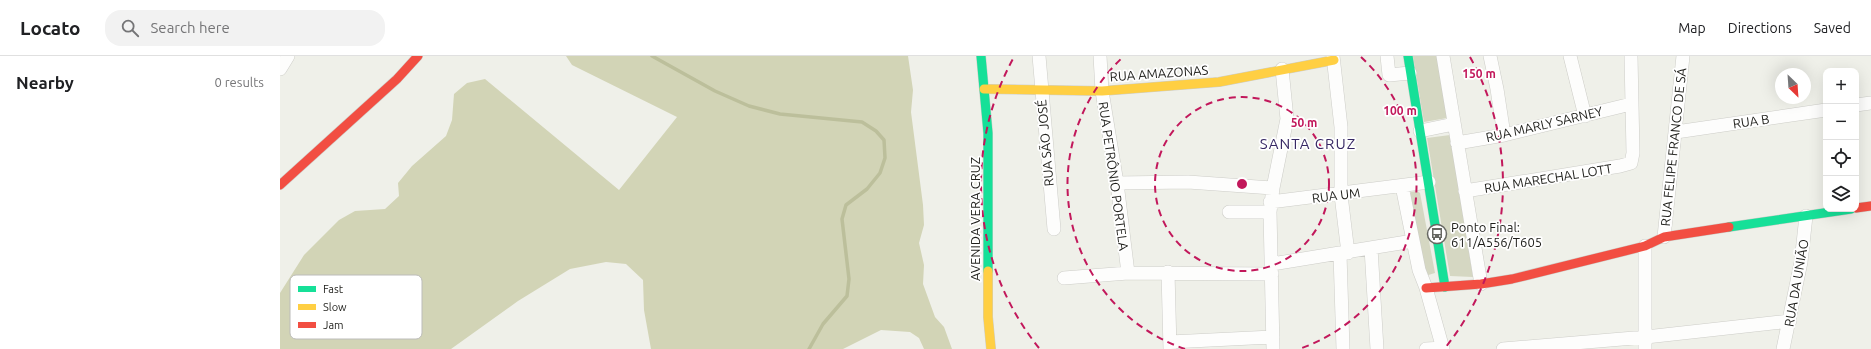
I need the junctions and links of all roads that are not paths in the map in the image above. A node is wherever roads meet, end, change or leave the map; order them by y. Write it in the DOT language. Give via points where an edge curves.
graph roads {
  1 [pos="288,56"];
  2 [pos="418,56"];
  3 [pos="981,56"];
  4 [pos="1039,56"];
  5 [pos="1100,56"];
  6 [pos="1387,56"];
  7 [pos="1408,56"];
  8 [pos="1443,56"];
  9 [pos="1490,56"];
  10 [pos="1570,56"];
  11 [pos="1631,56"];
  12 [pos="1683,56"];
  13 [pos="1333,58"];
  14 [pos="280,69"];
  15 [pos="1282,69"];
  16 [pos="1410,73"];
  17 [pos="984,88"];
  18 [pos="1041,90"];
  19 [pos="1102,90"];
  20 [pos="1871,103"];
  21 [pos="1631,104"];
  22 [pos="1859,105"];
  23 [pos="1823,110"];
  24 [pos="1585,116"];
  25 [pos="1454,124"];
  26 [pos="1420,130"];
  27 [pos="1676,132"];
  28 [pos="1504,135"];
  29 [pos="1457,143"];
  30 [pos="1429,182"];
  31 [pos="1117,183"];
  32 [pos="280,185"];
  33 [pos="1402,186"];
  34 [pos="1273,188"];
  35 [pos="1465,190"];
  36 [pos="1341,195"];
  37 [pos="1871,206"];
  38 [pos="1270,207"];
  39 [pos="1859,208"];
  40 [pos="1229,212"];
  41 [pos="1832,212"];
  42 [pos="1806,216"];
  43 [pos="1054,229"];
  44 [pos="1664,237"];
  45 [pos="1413,241"];
  46 [pos="1645,246"];
  47 [pos="1371,248"];
  48 [pos="1344,254"];
  49 [pos="1272,269"];
  50 [pos="1168,272"];
  51 [pos="1123,273"];
  52 [pos="1064,278"];
  53 [pos="1481,284"];
  54 [pos="1445,286"];
  55 [pos="1426,288"];
  56 [pos="1790,322"];
  57 [pos="1273,343"];
  58 [pos="1645,343"];
  59 [pos="1170,345"];
  60 [pos="991,349"];
  61 [pos="1343,349"];
  62 [pos="1377,349"];
  63 [pos="1426,349"];
  64 [pos="1443,349"];
  65 [pos="1503,349"];
  66 [pos="1783,349"];
  1 -- 14 [label="street"];
  2 -- 32 [label="street" via="397,79"];
  3 -- 17 [label="street, AVENIDA VERA CRUZ"];
  4 -- 18 [label="street, RUA SÃO JOSÉ"];
  5 -- 19 [label="street, RUA PETRÔNIO PORTELA"];
  6 -- 16 [label="street" via="1389,75"];
  7 -- 16 [label="street"];
  8 -- 25 [label="street"];
  9 -- 28 [label="street" via="1498,89"];
  10 -- 24 [label="street"];
  11 -- 21 [label="street"];
  12 -- 27 [label="street, RUA FELIPE FRANCO DE SÁ"];
  13 -- 15 [label="street, RUA AMAZONAS"];
  13 -- 36 [label="street" via="1341,127"];
  15 -- 19 [label="street, RUA AMAZONAS" via="1219,82"];
  15 -- 34 [label="street" via="1287,119"];
  16 -- 26 [label="street"];
  17 -- 18 [label="street, RUA AMAZONAS"];
  17 -- 60 [label="street, AVENIDA VERA CRUZ" via="988,133 988,317"];
  18 -- 19 [label="street, RUA AMAZONAS"];
  18 -- 43 [label="street, RUA SÃO JOSÉ"];
  19 -- 31 [label="street, RUA PETRÔNIO PORTELA"];
  20 -- 22 [label="street"];
  21 -- 24 [label="street, RUA MARLY SARNEY"];
  21 -- 35 [label="street, RUA MARECHAL LOTT" via="1631,163"];
  23 -- 27 [label="street, RUA B"];
  24 -- 28 [label="street, RUA MARLY SARNEY"];
  25 -- 26 [label="street"];
  25 -- 29 [label="street"];
  26 -- 30 [label="street"];
  27 -- 44 [label="street, RUA FELIPE FRANCO DE SÁ"];
  28 -- 29 [label="street, RUA MARLY SARNEY"];
  29 -- 35 [label="street"];
  30 -- 33 [label="street, RUA UM"];
  30 -- 54 [label="street"];
  31 -- 34 [label="street" via="1188,182"];
  31 -- 51 [label="street, RUA PETRÔNIO PORTELA"];
  33 -- 36 [label="street, RUA UM"];
  33 -- 45 [label="street"];
  34 -- 38 [label="street"];
  35 -- 53 [label="street"];
  36 -- 38 [label="street, RUA UM"];
  36 -- 48 [label="street"];
  37 -- 39 [label="street"];
  38 -- 40 [label="street, RUA UM"];
  38 -- 49 [label="street"];
  41 -- 42 [label="street"];
  42 -- 44 [label="street"];
  42 -- 56 [label="street, RUA DA UNIÃO"];
  44 -- 46 [label="street"];
  45 -- 47 [label="street"];
  45 -- 55 [label="street"];
  46 -- 53 [label="street" via="1542,273"];
  46 -- 58 [label="street"];
  47 -- 48 [label="street"];
  47 -- 62 [label="street"];
  48 -- 49 [label="street"];
  48 -- 61 [label="street"];
  49 -- 50 [label="street"];
  49 -- 57 [label="street"];
  50 -- 51 [label="street"];
  50 -- 59 [label="street"];
  51 -- 52 [label="street"];
  53 -- 54 [label="street"];
  54 -- 55 [label="street"];
  55 -- 64 [label="street"];
  56 -- 58 [label="street"];
  56 -- 66 [label="street, RUA DA UNIÃO"];
  57 -- 59 [label="street"];
  58 -- 65 [label="street"];
  63 -- 64 [label="street"];
}
